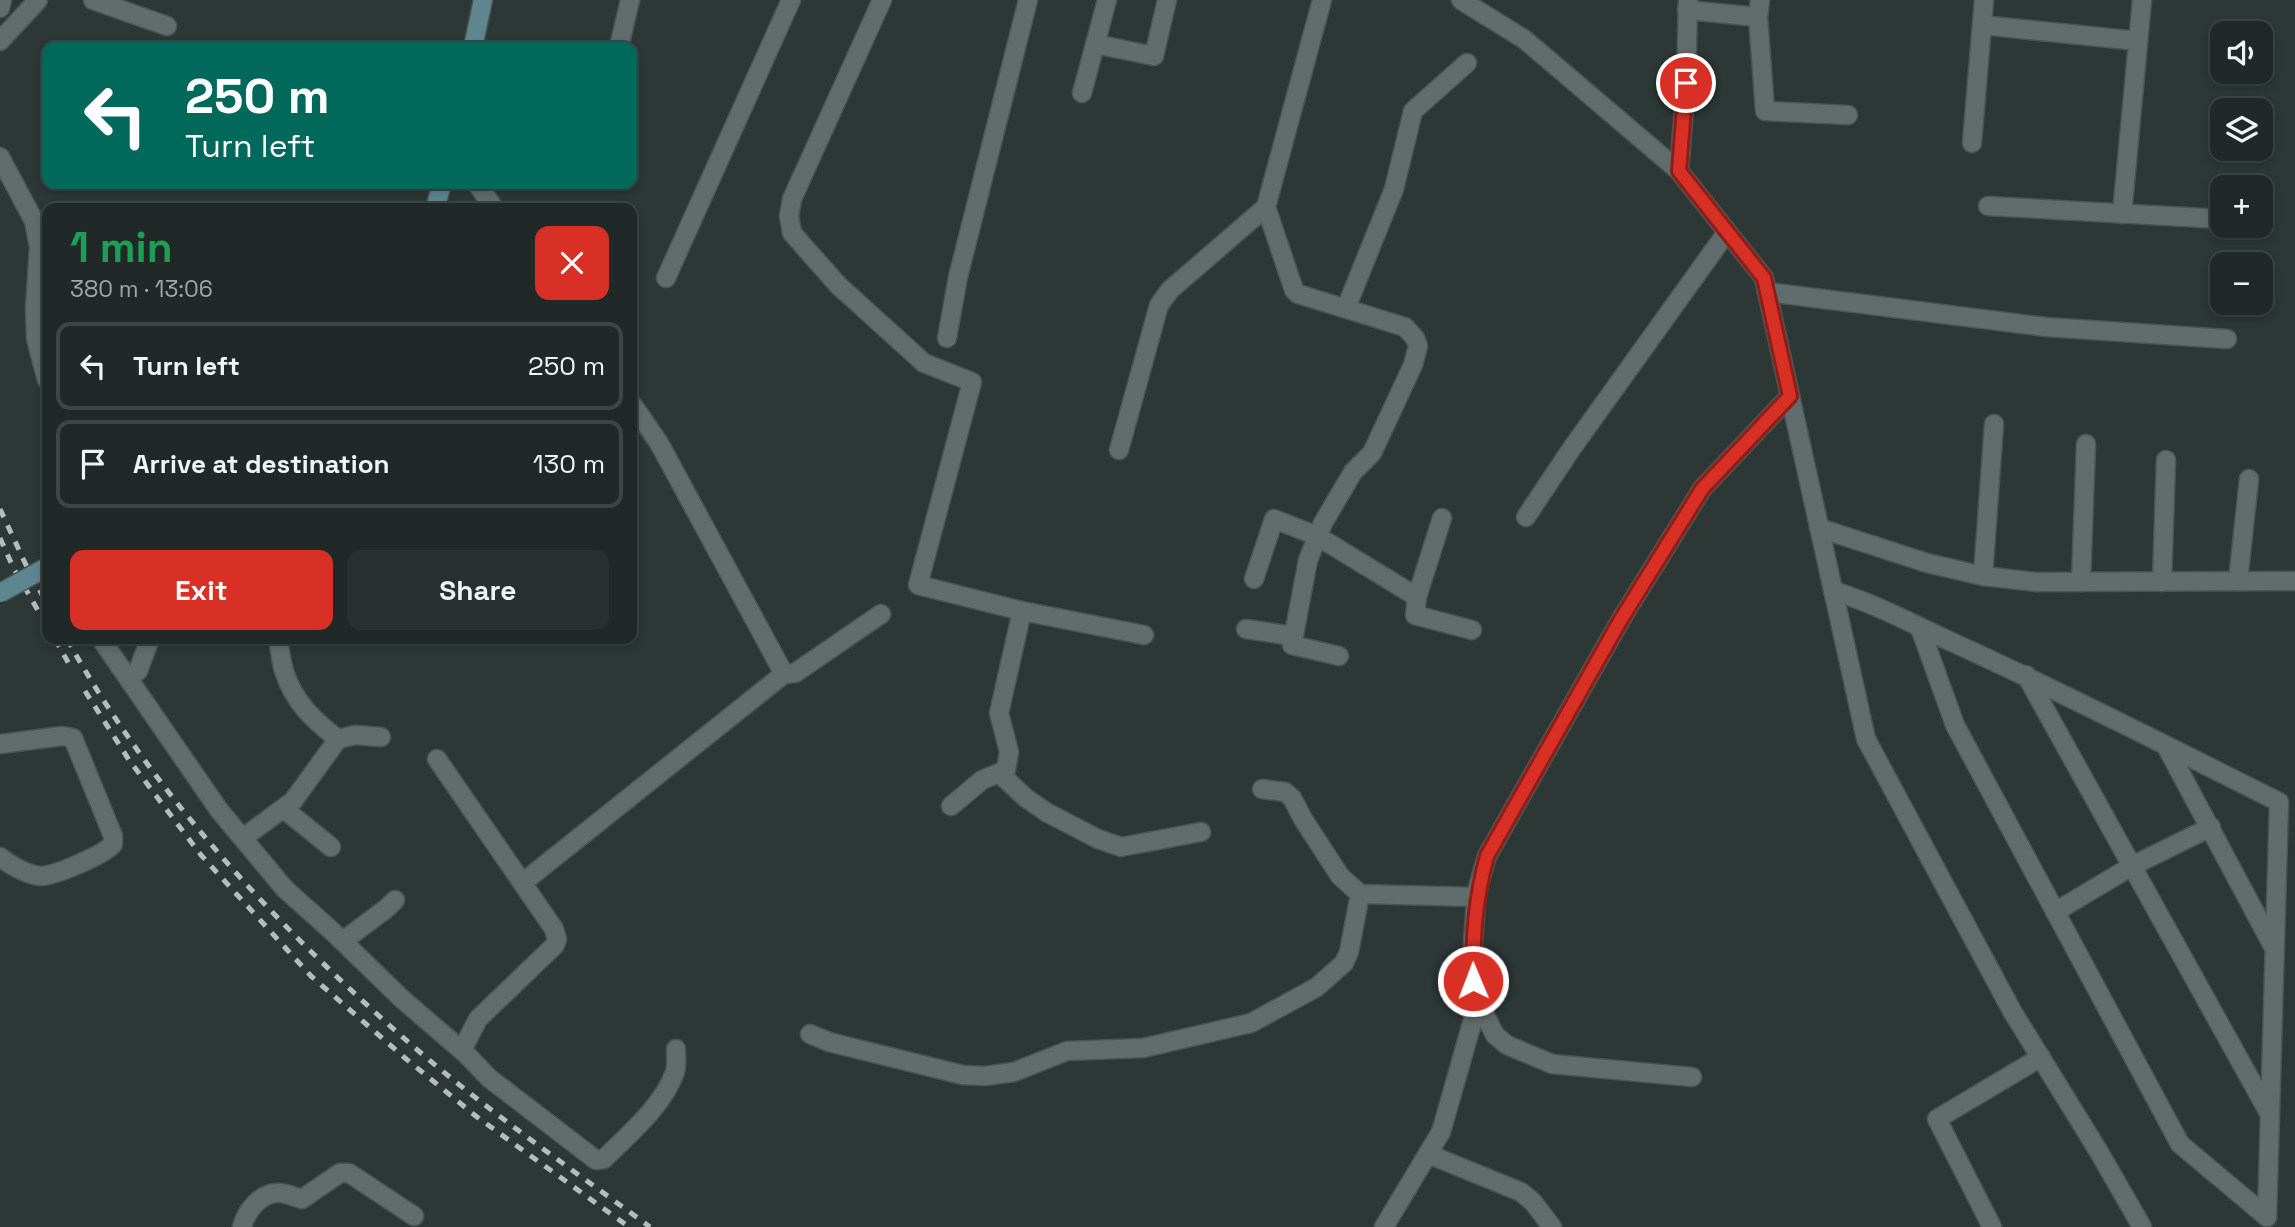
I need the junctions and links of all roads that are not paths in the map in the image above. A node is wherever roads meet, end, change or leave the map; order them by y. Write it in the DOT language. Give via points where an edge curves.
graph roads {
  1 [pos="2,0"];
  2 [pos="37,0"];
  3 [pos="93,0"];
  4 [pos="483,0"];
  5 [pos="629,0"];
  6 [pos="792,0"];
  7 [pos="882,0"];
  8 [pos="1028,0"];
  9 [pos="1107,0"];
  10 [pos="1167,0"];
  11 [pos="1322,0"];
  12 [pos="1461,0"];
  13 [pos="1984,0"];
  14 [pos="2142,0"];
  15 [pos="1687,5"];
  16 [pos="0,8"];
  17 [pos="1759,8"];
  18 [pos="1982,25"];
  19 [pos="167,26"];
  20 [pos="0,41"];
  21 [pos="2138,41"];
  22 [pos="474,42"];
  23 [pos="620,42"];
  24 [pos="1095,44"];
  25 [pos="1467,63"];
  26 [pos="1082,93"];
  27 [pos="1848,115"];
  28 [pos="1972,143"];
  29 [pos="0,157"];
  30 [pos="1679,171"];
  31 [pos="1266,206"];
  32 [pos="1988,206"];
  33 [pos="2122,214"];
  34 [pos="2210,218"];
  35 [pos="1727,232"];
  36 [pos="666,278"];
  37 [pos="1767,292"];
  38 [pos="1346,309"];
  39 [pos="947,338"];
  40 [pos="2227,339"];
  41 [pos="42,361"];
  42 [pos="1790,396"];
  43 [pos="637,411"];
  44 [pos="1994,424"];
  45 [pos="2086,444"];
  46 [pos="1119,450"];
  47 [pos="2166,460"];
  48 [pos="2249,479"];
  49 [pos="1526,517"];
  50 [pos="1442,518"];
  51 [pos="1819,528"];
  52 [pos="1317,536"];
  53 [pos="42,570"];
  54 [pos="1983,576"];
  55 [pos="1254,579"];
  56 [pos="2238,581"];
  57 [pos="2295,581"];
  58 [pos="2081,582"];
  59 [pos="2162,582"];
  60 [pos="1833,591"];
  61 [pos="0,593"];
  62 [pos="1418,597"];
  63 [pos="1022,611"];
  64 [pos="881,614"];
  65 [pos="1920,628"];
  66 [pos="1246,629"];
  67 [pos="1472,630"];
  68 [pos="1144,635"];
  69 [pos="1293,636"];
  70 [pos="105,644"];
  71 [pos="148,644"];
  72 [pos="279,644"];
  73 [pos="1339,656"];
  74 [pos="784,674"];
  75 [pos="2026,675"];
  76 [pos="129,678"];
  77 [pos="381,737"];
  78 [pos="338,739"];
  79 [pos="0,744"];
  80 [pos="2166,746"];
  81 [pos="437,759"];
  82 [pos="1000,774"];
  83 [pos="1262,789"];
  84 [pos="951,806"];
  85 [pos="284,809"];
  86 [pos="2211,827"];
  87 [pos="1200,832"];
  88 [pos="243,838"];
  89 [pos="331,847"];
  90 [pos="0,857"];
  91 [pos="2132,866"];
  92 [pos="531,876"];
  93 [pos="1360,894"];
  94 [pos="1476,897"];
  95 [pos="395,900"];
  96 [pos="2055,912"];
  97 [pos="344,942"];
  98 [pos="2275,950"];
  99 [pos="1478,1003"];
  100 [pos="810,1034"];
  101 [pos="676,1049"];
  102 [pos="462,1051"];
  103 [pos="2041,1057"];
  104 [pos="1692,1077"];
  105 [pos="2270,1115"];
  106 [pos="1428,1154"];
  107 [pos="414,1216"];
  108 [pos="242,1227"];
  109 [pos="1384,1227"];
  110 [pos="1552,1227"];
  111 [pos="1992,1227"];
  112 [pos="2142,1227"];
  1 -- 16 [label="street"];
  2 -- 20 [label="street"];
  3 -- 19 [label="street"];
  4 -- 22 [label="street"];
  5 -- 23 [label="street"];
  6 -- 36 [label="street"];
  7 -- 63 [label="street" via="792,199 792,233 838,285 924,363 972,382 918,584"];
  8 -- 39 [label="street" via="958,277"];
  9 -- 24 [label="street"];
  10 -- 24 [label="street" via="1154,56"];
  11 -- 31 [label="street"];
  12 -- 30 [label="street" via="1524,39"];
  13 -- 18 [label="street"];
  14 -- 21 [label="street"];
  15 -- 17 [label="street"];
  15 -- 30 [label="street"];
  17 -- 27 [label="street" via="1765,111"];
  18 -- 21 [label="street"];
  18 -- 28 [label="street"];
  21 -- 33 [label="street"];
  24 -- 26 [label="street"];
  25 -- 38 [label="street" via="1413,111 1394,189"];
  29 -- 41 [label="street" via="34,221 39,247 36,339"];
  30 -- 35 [label="street"];
  31 -- 38 [label="street" via="1297,294"];
  31 -- 46 [label="street" via="1170,290 1159,305"];
  32 -- 33 [label="street"];
  33 -- 34 [label="street"];
  35 -- 37 [label="street" via="1764,278"];
  35 -- 49 [label="street"];
  37 -- 40 [label="street" via="2046,327"];
  37 -- 42 [label="street"];
  38 -- 52 [label="street" via="1405,327 1418,345 1372,453 1345,484"];
  42 -- 51 [label="street"];
  42 -- 94 [label="street" via="1702,489 1620,621 1487,856"];
  43 -- 74 [label="street" via="659,443"];
  44 -- 54 [label="street"];
  45 -- 58 [label="street"];
  47 -- 59 [label="street"];
  48 -- 56 [label="street"];
  50 -- 62 [label="street"];
  51 -- 54 [label="street"];
  51 -- 60 [label="street"];
  52 -- 55 [label="street" via="1274,519"];
  52 -- 62 [label="street"];
  52 -- 69 [label="street"];
  53 -- 61 [label="street, bridge"];
  54 -- 58 [label="street"];
  56 -- 57 [label="street"];
  56 -- 59 [label="street"];
  58 -- 59 [label="street"];
  60 -- 65 [label="street" via="1866,600"];
  60 -- 103 [label="street" via="1866,739"];
  62 -- 67 [label="street" via="1415,615"];
  63 -- 68 [label="street"];
  63 -- 82 [label="street" via="999,713 1009,752 1006,770"];
  64 -- 74 [label="street" via="795,673"];
  65 -- 75 [label="street"];
  65 -- 96 [label="street" via="1955,725"];
  66 -- 69 [label="street"];
  69 -- 73 [label="street" via="1292,645"];
  70 -- 76 [label="street"];
  71 -- 76 [label="street" via="138,671"];
  72 -- 78 [label="street" via="284,671 299,701 312,719"];
  74 -- 92 [label="street"];
  75 -- 80 [label="street"];
  75 -- 91 [label="street"];
  76 -- 88 [label="street"];
  77 -- 78 [label="street" via="355,734"];
  78 -- 85 [label="street"];
  79 -- 90 [label="street" via="73,738 113,844 98,857 41,876"];
  80 -- 86 [label="street"];
  80 -- 98 [label="street" via="2279,802"];
  81 -- 102 [label="street" via="557,939 478,1019"];
  82 -- 84 [label="street" via="982,780"];
  82 -- 87 [label="street" via="1046,812 1121,847"];
  83 -- 93 [label="street" via="1285,792 1292,798 1340,876"];
  85 -- 88 [label="street"];
  85 -- 89 [label="street"];
  86 -- 91 [label="street"];
  86 -- 98 [label="street"];
  88 -- 97 [label="street" via="285,889"];
  91 -- 96 [label="street"];
  91 -- 105 [label="street"];
  93 -- 94 [label="street"];
  93 -- 100 [label="street" via="1344,963 1317,986 1251,1023 1143,1048 1067,1051 1014,1072 985,1076 963,1075"];
  94 -- 99 [label="street" via="1473,981"];
  95 -- 97 [label="street"];
  96 -- 105 [label="street" via="2180,1144 2267,1217"];
  97 -- 102 [label="street"];
  98 -- 105 [label="street"];
  99 -- 104 [label="street" via="1495,1035 1507,1045 1552,1064"];
  99 -- 106 [label="street" via="1441,1132"];
  101 -- 102 [label="street" via="675,1070 659,1099 604,1159 596,1160 489,1078"];
  103 -- 111 [label="street" via="1937,1119"];
  103 -- 112 [label="street"];
  106 -- 109 [label="street"];
  106 -- 110 [label="street" via="1521,1192"];
  107 -- 108 [label="street" via="349,1173 340,1173 302,1199 284,1193 262,1198 245,1216"];
}
